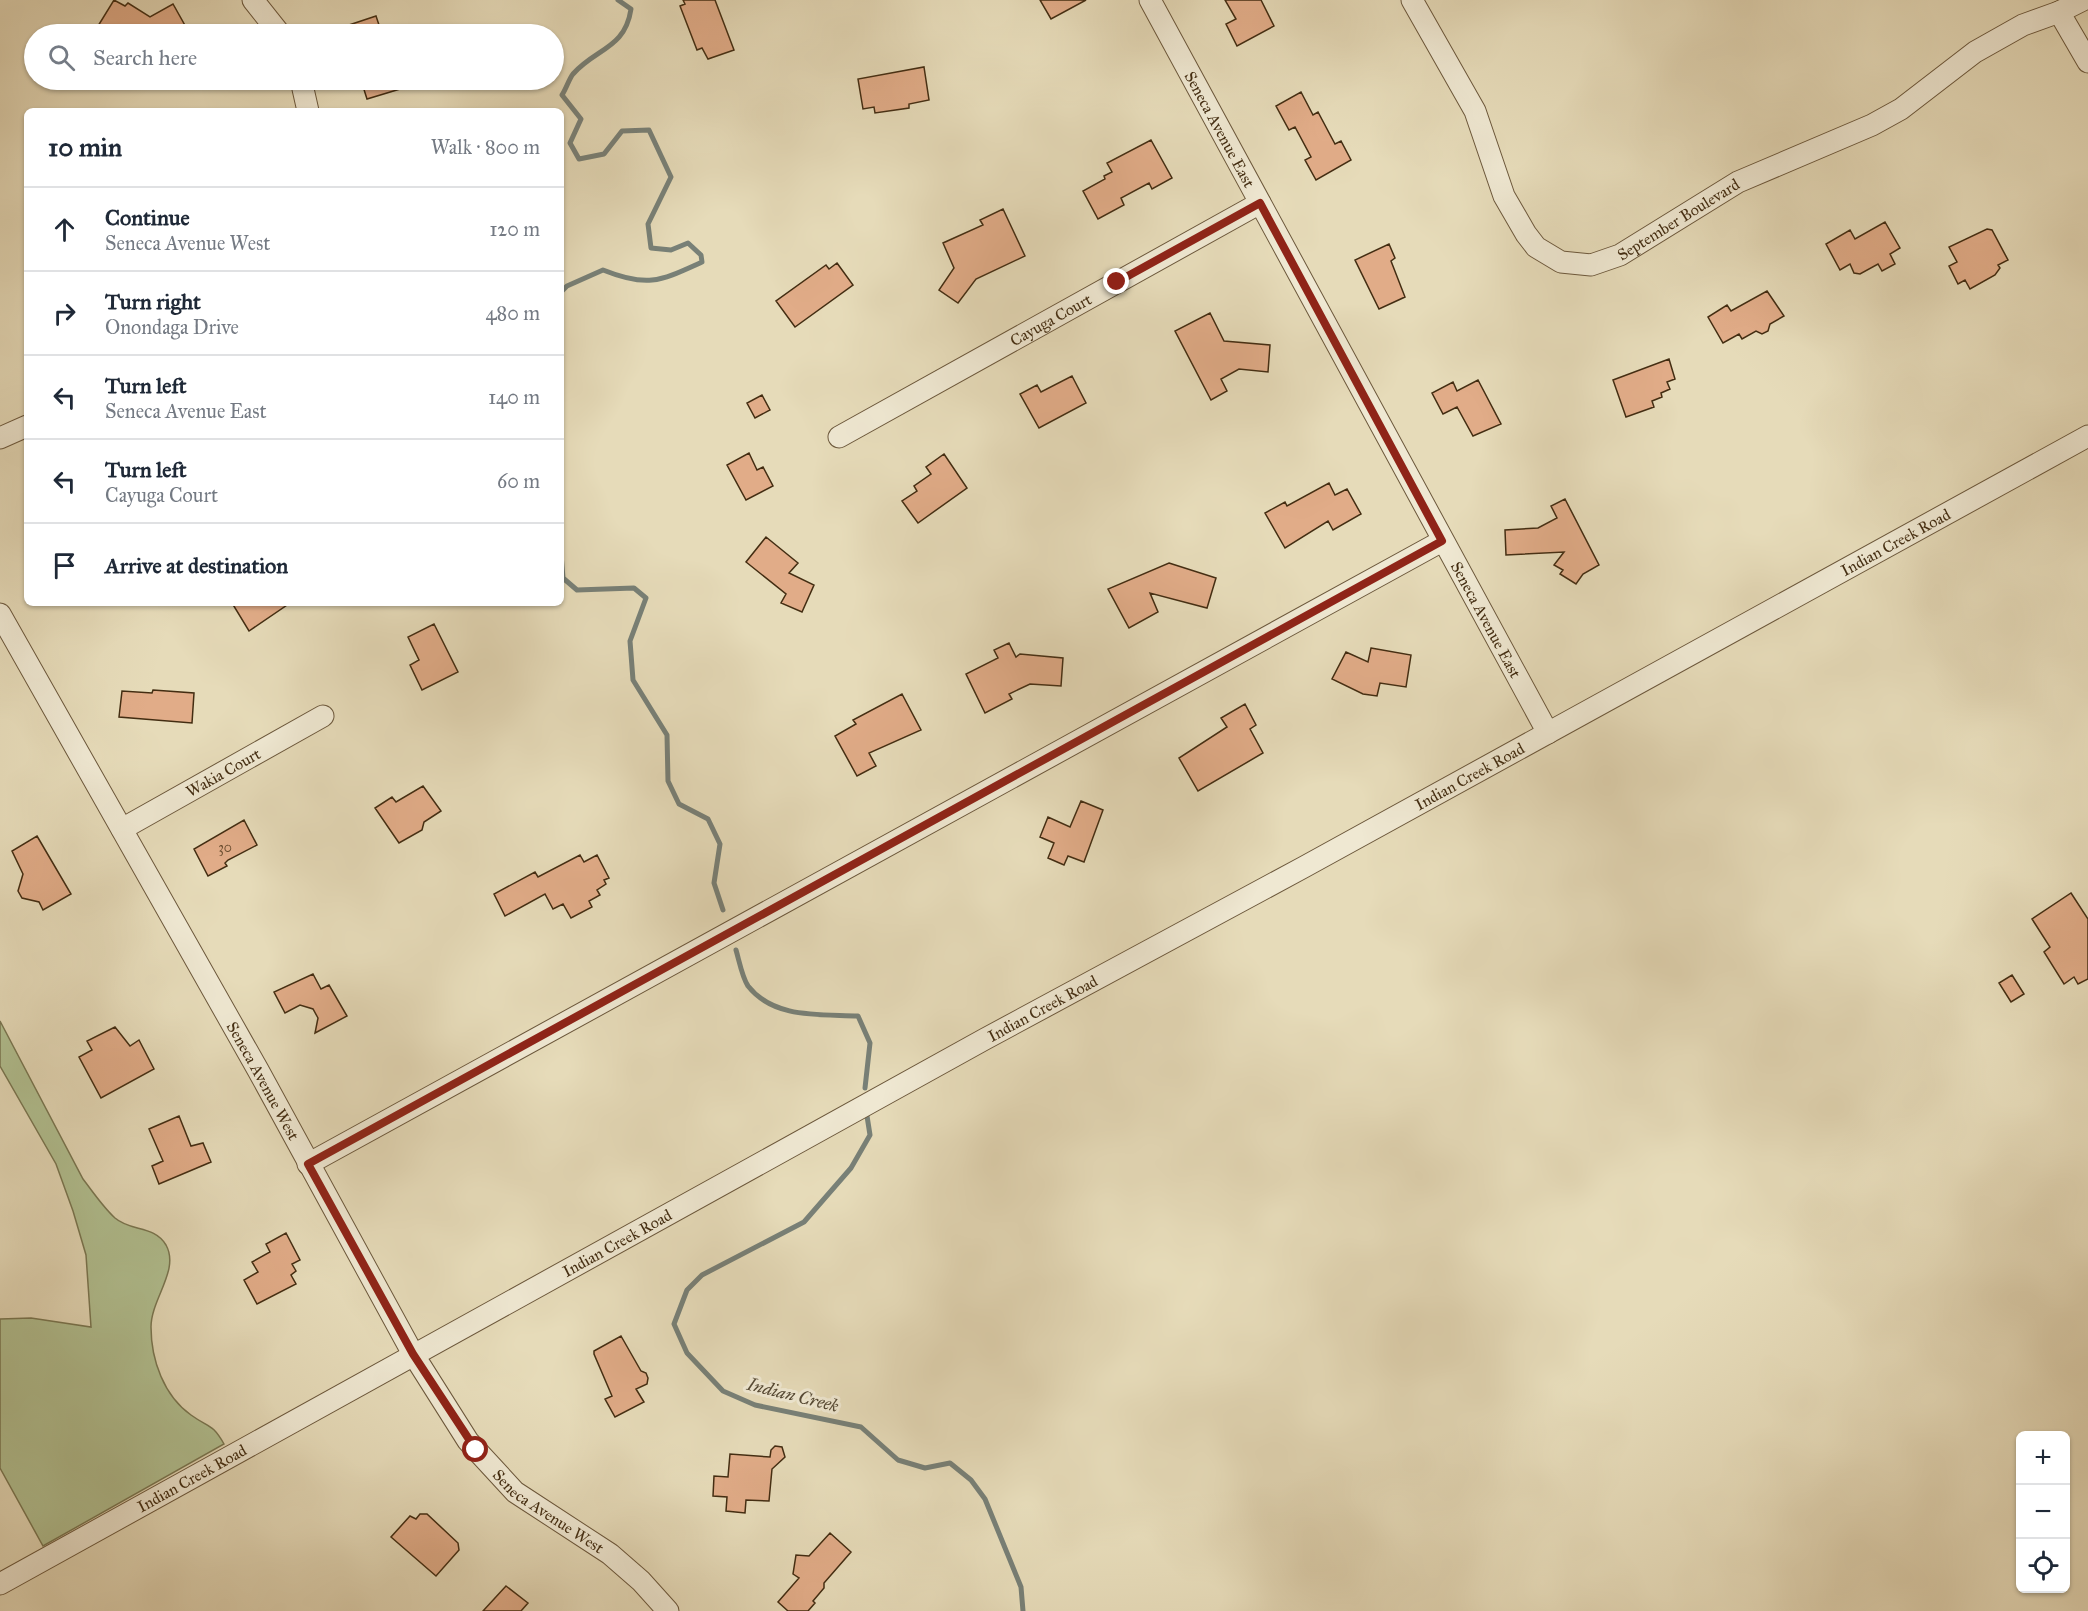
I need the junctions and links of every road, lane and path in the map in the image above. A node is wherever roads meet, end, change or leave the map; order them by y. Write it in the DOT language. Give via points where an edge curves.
graph roads {
  1 [pos="253,0"];
  2 [pos="1150,0"];
  3 [pos="1412,0"];
  4 [pos="2083,0"];
  5 [pos="2059,12"];
  6 [pos="272,24"];
  7 [pos="2088,62"];
  8 [pos="304,90"];
  9 [pos="308,108"];
  10 [pos="1260,203"];
  11 [pos="24,427"];
  12 [pos="2088,436"];
  13 [pos="839,437"];
  14 [pos="0,438"];
  15 [pos="1442,541"];
  16 [pos="0,614"];
  17 [pos="323,716"];
  18 [pos="1548,734"];
  19 [pos="122,829"];
  20 [pos="308,1164"];
  21 [pos="413,1354"];
  22 [pos="0,1584"];
  23 [pos="668,1611"];
  1 -- 6 [label="street"];
  2 -- 10 [label="street, Seneca Avenue East"];
  3 -- 5 [label="street, September Boulevard" via="1475,111 1504,196 1526,234 1549,256 1575,265 1604,263 1738,182 1872,125 1901,109 1975,52 2023,25"];
  4 -- 5 [label="street, September Boulevard"];
  5 -- 7 [label="street"];
  8 -- 9 [label="street"];
  10 -- 13 [label="street, Cayuga Court"];
  10 -- 15 [label="street, Seneca Avenue East"];
  11 -- 14 [label="street"];
  12 -- 18 [label="street, Indian Creek Road"];
  15 -- 18 [label="street, Seneca Avenue East"];
  15 -- 20 [label="street"];
  16 -- 19 [label="street, Seneca Avenue West"];
  17 -- 19 [label="street, Wakia Court"];
  18 -- 21 [label="street, Indian Creek Road"];
  19 -- 20 [label="street, Seneca Avenue West"];
  20 -- 21 [label="street, Seneca Avenue West"];
  21 -- 22 [label="street, Indian Creek Road"];
  21 -- 23 [label="street, Seneca Avenue West" via="468,1441 490,1468 515,1492 610,1554"];
}
